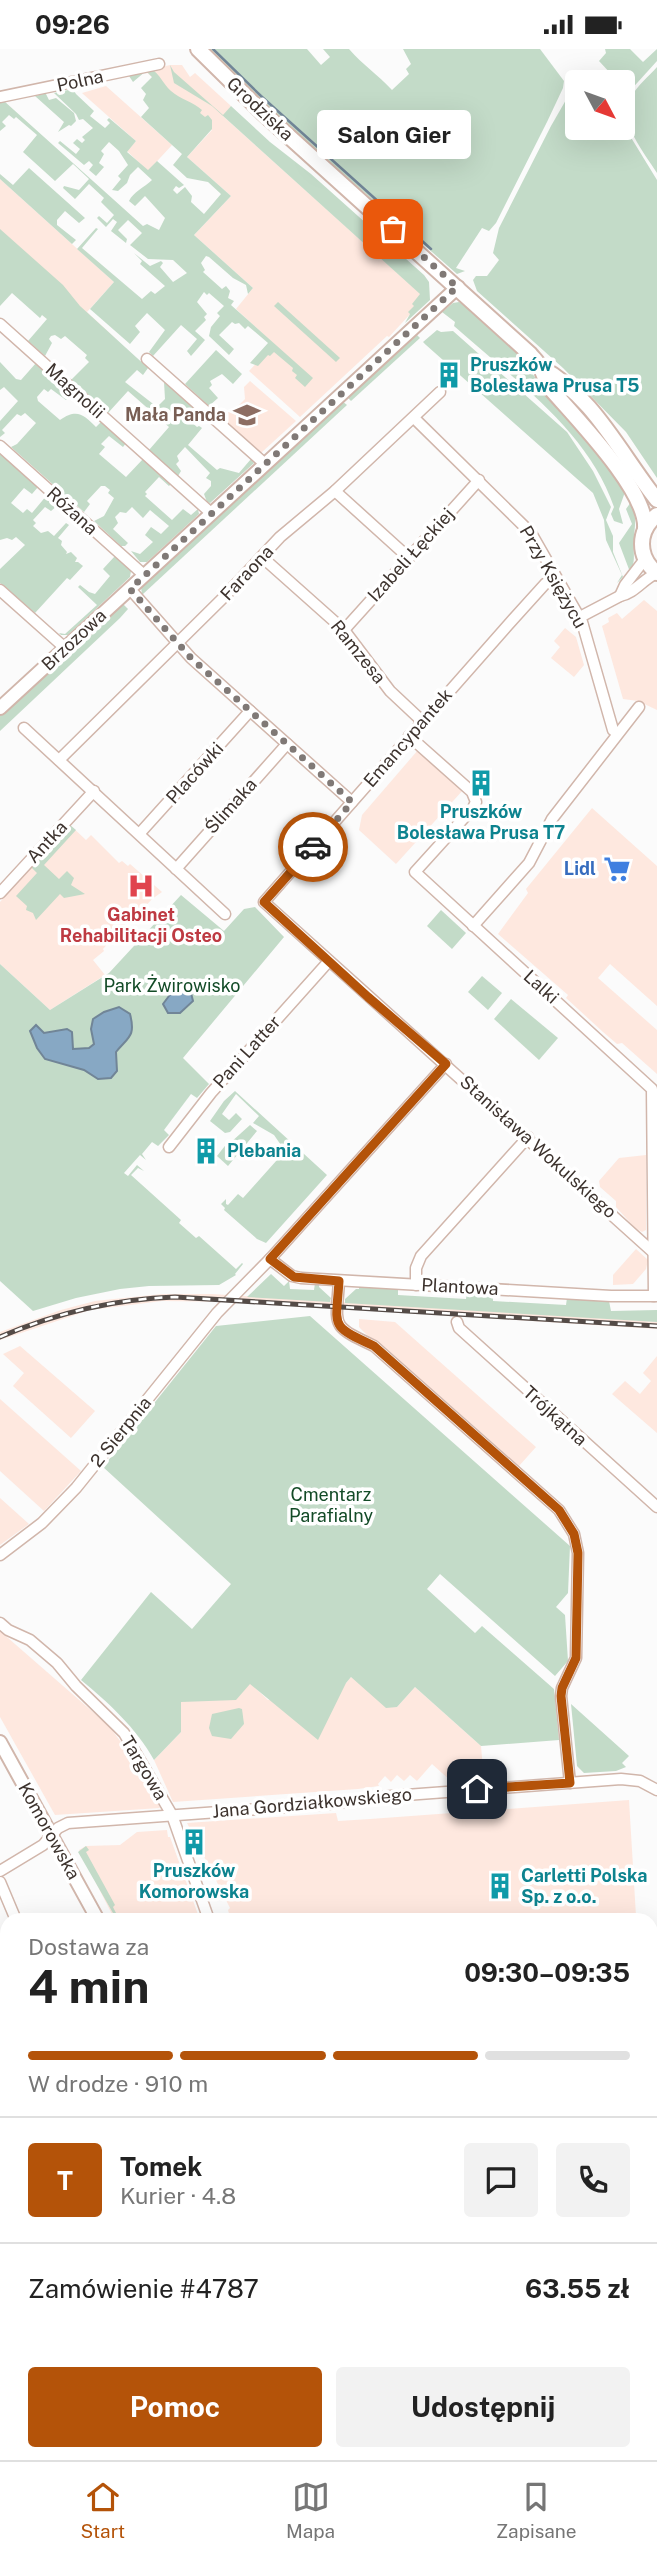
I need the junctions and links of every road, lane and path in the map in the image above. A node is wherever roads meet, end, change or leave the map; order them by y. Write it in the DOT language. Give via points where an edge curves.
graph roads {
  1 [pos="198,49"];
  2 [pos="159,64"];
  3 [pos="0,97"];
  4 [pos="457,287"];
  5 [pos="0,324"];
  6 [pos="147,359"];
  7 [pos="540,367"];
  8 [pos="440,392"];
  9 [pos="414,418"];
  10 [pos="0,446"];
  11 [pos="265,464"];
  12 [pos="479,480"];
  13 [pos="335,491"];
  14 [pos="657,500"];
  15 [pos="211,513"];
  16 [pos="657,515"];
  17 [pos="645,529"];
  18 [pos="262,557"];
  19 [pos="409,558"];
  20 [pos="645,559"];
  21 [pos="657,573"];
  22 [pos="144,575"];
  23 [pos="556,578"];
  24 [pos="130,589"];
  25 [pos="0,590"];
  26 [pos="620,596"];
  27 [pos="580,617"];
  28 [pos="344,630"];
  29 [pos="178,642"];
  30 [pos="65,648"];
  31 [pos="639,707"];
  32 [pos="0,708"];
  33 [pos="250,711"];
  34 [pos="422,721"];
  35 [pos="24,727"];
  36 [pos="617,733"];
  37 [pos="409,736"];
  38 [pos="286,744"];
  39 [pos="59,760"];
  40 [pos="94,791"];
  41 [pos="352,802"];
  42 [pos="140,834"];
  43 [pos="176,869"];
  44 [pos="0,893"];
  45 [pos="264,902"];
  46 [pos="225,914"];
  47 [pos="473,926"];
  48 [pos="329,961"];
  49 [pos="446,1064"];
  50 [pos="528,1137"];
  51 [pos="169,1147"];
  52 [pos="654,1253"];
  53 [pos="270,1259"];
  54 [pos="339,1281"];
  55 [pos="416,1285"];
  56 [pos="655,1296"];
  57 [pos="457,1322"];
  58 [pos="657,1507"];
  59 [pos="0,1555"];
  60 [pos="0,1623"];
  61 [pos="0,1742"];
  62 [pos="570,1783"];
  63 [pos="657,1790"];
  64 [pos="172,1815"];
  65 [pos="52,1836"];
  66 [pos="0,1871"];
  67 [pos="0,1882"];
  68 [pos="13,1913"];
  69 [pos="94,1913"];
  70 [pos="207,1913"];
  1 -- 4 [label="main road, Grodziska"];
  2 -- 3 [label="street, Polna"];
  4 -- 7 [label="main road, Grodziska"];
  4 -- 11 [label="street, Brzozowa"];
  5 -- 15 [label="street, Magnolii"];
  6 -- 11 [label="street"];
  7 -- 14 [label="main road, Grodziska" via="557,376 590,409"];
  7 -- 17 [label="main road, Grodziska" via="547,384 592,433 634,495 644,513"];
  8 -- 9 [label="street, Faraona"];
  9 -- 12 [label="street, Przy Księżycu"];
  9 -- 13 [label="street, Faraona"];
  10 -- 22 [label="street, Różana"];
  11 -- 15 [label="street, Brzozowa"];
  12 -- 19 [label="street, Izabeli Łęckiej"];
  12 -- 23 [label="street, Przy Księżycu" via="528,529"];
  13 -- 18 [label="street, Faraona"];
  13 -- 19 [label="street"];
  15 -- 22 [label="street, Brzozowa"];
  16 -- 17 [label="main road"];
  17 -- 20 [label="main road, Grodziska"];
  18 -- 28 [label="street, Ramzesa"];
  18 -- 29 [label="street, Faraona"];
  19 -- 28 [label="street, Izabeli Łęckiej"];
  20 -- 21 [label="main road"];
  20 -- 26 [label="street"];
  21 -- 26 [label="street"];
  22 -- 24 [label="street, Brzozowa"];
  23 -- 27 [label="street, Przy Księżycu"];
  23 -- 34 [label="street, Emancypantek" via="545,584"];
  24 -- 29 [label="street"];
  24 -- 30 [label="street, Brzozowa"];
  25 -- 30 [label="street"];
  26 -- 27 [label="street"];
  27 -- 36 [label="street, Przy Księżycu"];
  28 -- 34 [label="street, Ramzesa" via="390,691"];
  29 -- 33 [label="street"];
  29 -- 39 [label="street, Faraona"];
  30 -- 32 [label="street, Brzozowa"];
  31 -- 36 [label="street"];
  33 -- 38 [label="street"];
  33 -- 42 [label="street, Placówki"];
  34 -- 37 [label="street, Emancypantek"];
  35 -- 39 [label="street"];
  36 -- 47 [label="street" via="552,819 528,863"];
  37 -- 41 [label="street, Emancypantek"];
  37 -- 47 [label="street, Lalki" via="474,796 475,806 415,872"];
  38 -- 41 [label="street"];
  38 -- 43 [label="street, Ślimaka"];
  39 -- 40 [label="street"];
  40 -- 42 [label="street"];
  40 -- 44 [label="street, Antka"];
  41 -- 45 [label="street, Emancypantek"];
  42 -- 43 [label="street"];
  43 -- 46 [label="street"];
  45 -- 48 [label="street, Stanisława Wokulskiego"];
  47 -- 52 [label="street, Lalki" via="652,1089"];
  48 -- 49 [label="street, Stanisława Wokulskiego"];
  48 -- 51 [label="street, Pani Latter"];
  49 -- 50 [label="street, Stanisława Wokulskiego"];
  49 -- 53 [label="street, 2 Sierpnia"];
  50 -- 52 [label="street, Stanisława Wokulskiego"];
  50 -- 55 [label="street" via="421,1256"];
  52 -- 56 [label="street, Lalki"];
  53 -- 54 [label="street, Plantowa" via="294,1277"];
  53 -- 59 [label="street, 2 Sierpnia" via="217,1313 68,1497"];
  54 -- 55 [label="street, Plantowa"];
  54 -- 62 [label="street" via="337,1321 341,1329 374,1346 559,1510 572,1528 578,1549 576,1658 561,1696"];
  55 -- 56 [label="street, Plantowa"];
  57 -- 58 [label="street, Trójkątna" via="458,1328"];
  60 -- 64 [label="street, Targowa" via="57,1663 124,1733"];
  61 -- 65 [label="street, Komorowska"];
  62 -- 63 [label="street, Jana Gordziałkowskiego" via="626,1779"];
  62 -- 64 [label="street, Jana Gordziałkowskiego"];
  64 -- 65 [label="street, Jana Gordziałkowskiego" via="66,1823"];
  64 -- 70 [label="street, Targowa"];
  65 -- 66 [label="street, Jana Gordziałkowskiego"];
  65 -- 69 [label="street, Komorowska"];
  67 -- 68 [label="street"];
}
